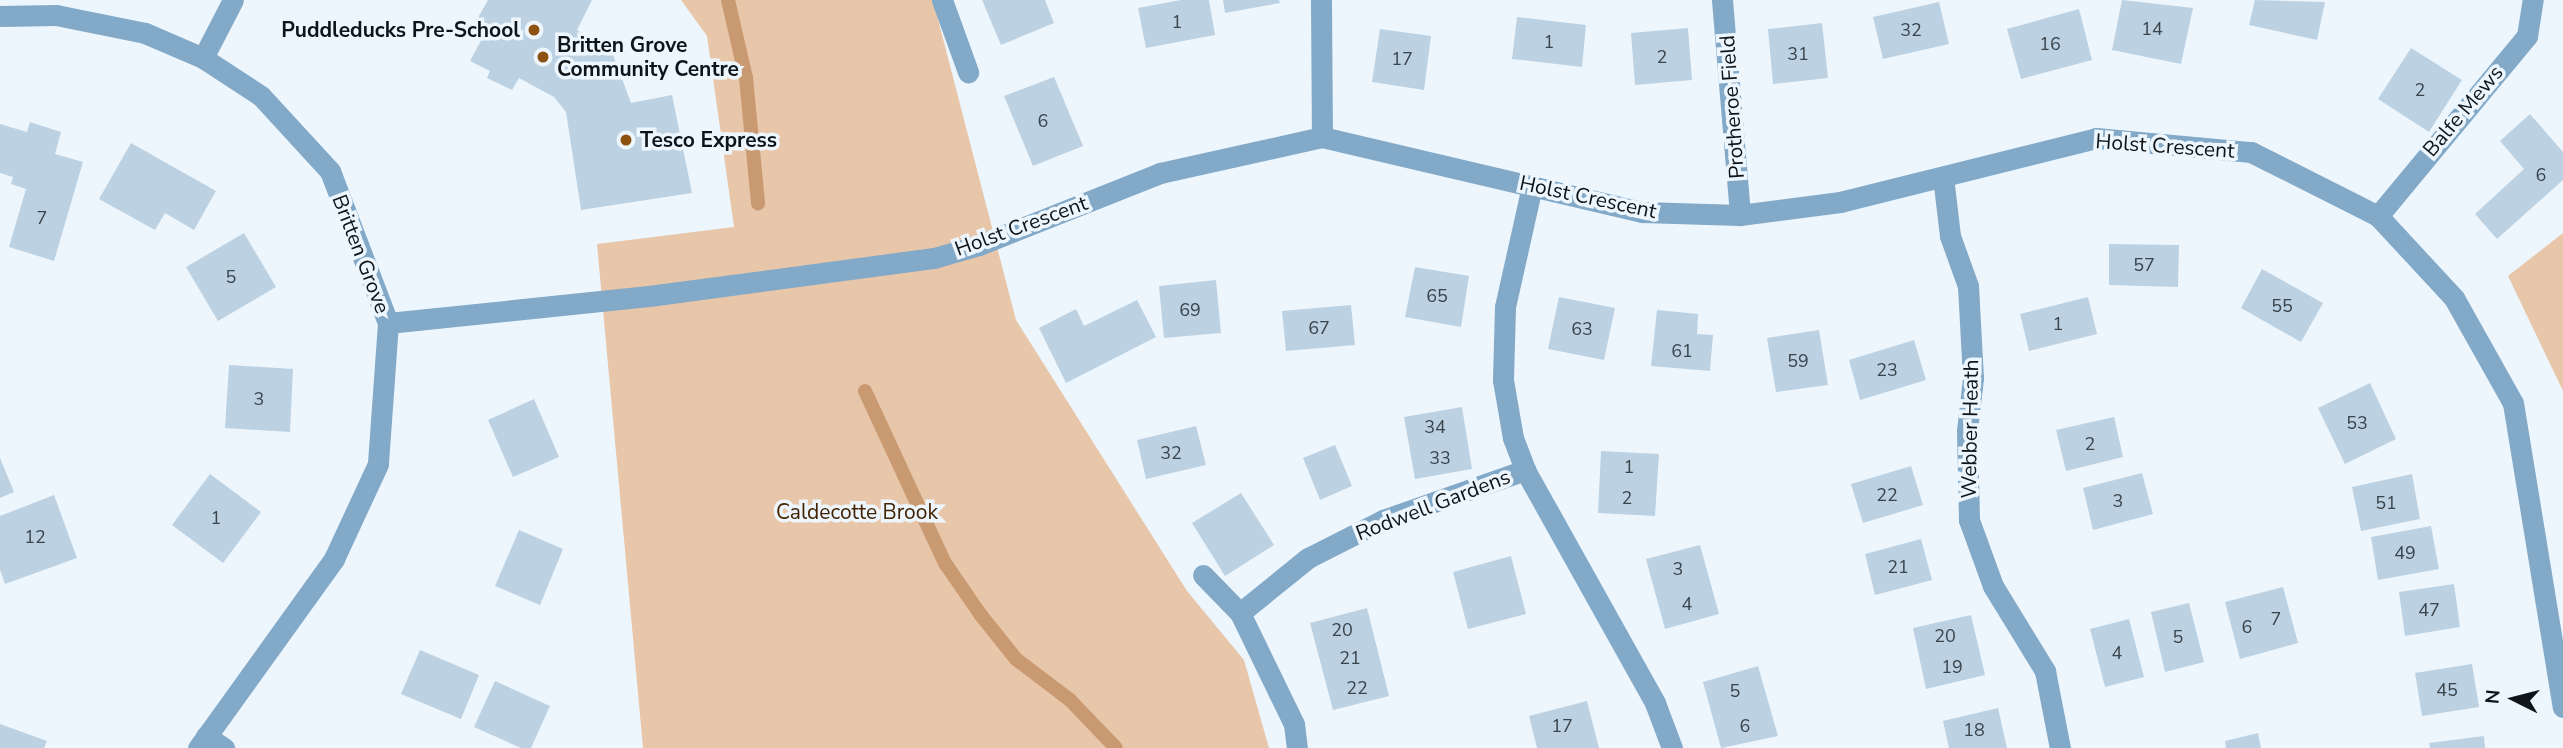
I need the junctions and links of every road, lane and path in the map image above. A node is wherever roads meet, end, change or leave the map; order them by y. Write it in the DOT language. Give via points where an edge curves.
graph roads {
  1 [pos="233,0"];
  2 [pos="942,0"];
  3 [pos="1321,0"];
  4 [pos="1722,0"];
  5 [pos="2533,0"];
  6 [pos="0,16"];
  7 [pos="203,58"];
  8 [pos="968,72"];
  9 [pos="1322,137"];
  10 [pos="1943,177"];
  11 [pos="1532,186"];
  12 [pos="1740,215"];
  13 [pos="2378,215"];
  14 [pos="388,323"];
  15 [pos="1525,470"];
  16 [pos="1203,575"];
  17 [pos="1240,613"];
  18 [pos="2563,707"];
  19 [pos="202,742"];
  20 [pos="224,748"];
  21 [pos="1297,748"];
  22 [pos="1672,748"];
  23 [pos="2060,748"];
  1 -- 7 [label="street"];
  2 -- 8 [label="street"];
  3 -- 9 [label="street"];
  4 -- 12 [label="street, Protheroe Field"];
  5 -- 13 [label="street, Balfe Mews" via="2526,36"];
  6 -- 7 [label="street, Britten Grove" via="56,15 145,33"];
  7 -- 14 [label="street, Britten Grove" via="261,96 330,171"];
  9 -- 11 [label="street, Holst Crescent"];
  9 -- 14 [label="street, Holst Crescent" via="1160,173 979,245 934,257 649,296"];
  10 -- 12 [label="street, Holst Crescent" via="1840,202"];
  10 -- 13 [label="street, Holst Crescent" via="2096,138 2251,152"];
  10 -- 23 [label="street, Webber Heath" via="1950,236 1968,286 1973,378 1967,430 1969,520 1993,586 2045,671"];
  11 -- 12 [label="street, Holst Crescent" via="1642,212"];
  11 -- 15 [label="street, Rodwell Gardens" via="1505,307 1503,380 1513,438"];
  13 -- 18 [label="street, Holst Crescent" via="2454,298 2512,403"];
  14 -- 19 [label="street, Britten Grove" via="378,464 334,559"];
  15 -- 17 [label="street, Rodwell Gardens" via="1370,527 1308,558"];
  15 -- 22 [label="street, Rodwell Gardens" via="1655,703"];
  16 -- 17 [label="street"];
  17 -- 21 [label="street" via="1294,724"];
  19 -- 20 [label="street"];
}
